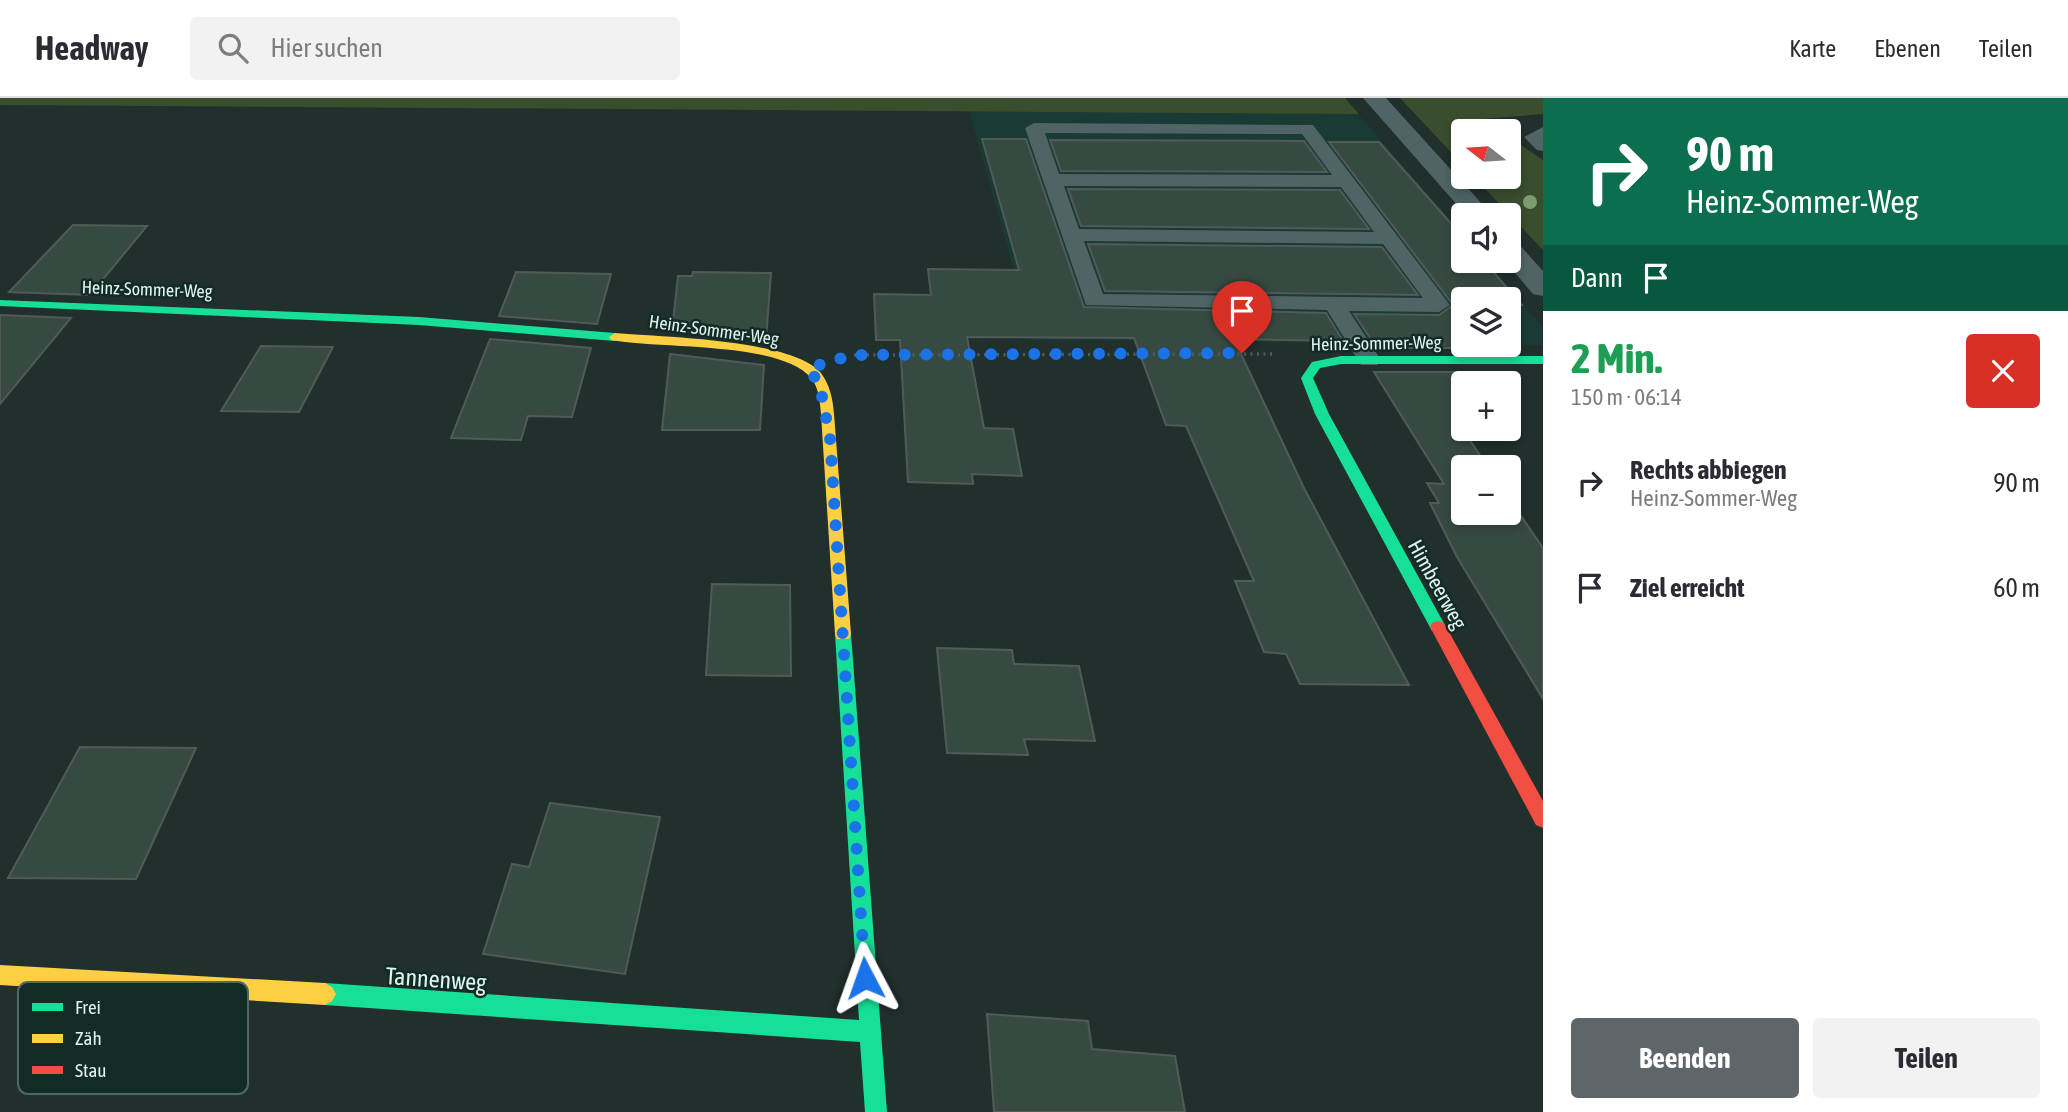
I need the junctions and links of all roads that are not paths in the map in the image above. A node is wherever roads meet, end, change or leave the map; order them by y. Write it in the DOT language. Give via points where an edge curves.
graph roads {
  1 [pos="1374,98"];
  2 [pos="1543,132"];
  3 [pos="1543,146"];
  4 [pos="1052,180"];
  5 [pos="1345,181"];
  6 [pos="1468,203"];
  7 [pos="1071,235"];
  8 [pos="1388,238"];
  9 [pos="1521,263"];
  10 [pos="1543,288"];
  11 [pos="0,303"];
  12 [pos="1334,304"];
  13 [pos="1370,360"];
  14 [pos="1543,360"];
  15 [pos="1313,367"];
  16 [pos="1543,819"];
  17 [pos="0,975"];
  18 [pos="151,982"];
  19 [pos="248,989"];
  20 [pos="869,1032"];
  21 [pos="876,1112"];
  1 -- 6 [label="street"];
  2 -- 3 [label="lane" via="1533,139"];
  4 -- 5 [label="lane"];
  4 -- 5 [label="lane" via="1034,128 1307,129"];
  4 -- 7 [label="lane"];
  5 -- 8 [label="lane"];
  7 -- 8 [label="lane"];
  7 -- 12 [label="lane" via="1094,300"];
  8 -- 12 [label="lane" via="1439,305"];
  9 -- 10 [label="street"];
  11 -- 20 [label="street, Heinz-Sommer-Weg" via="345,316 553,331 767,355 809,368 820,386 830,438"];
  12 -- 13 [label="lane"];
  13 -- 14 [label="street, Heinz-Sommer-Weg"];
  13 -- 15 [label="street, Heinz-Sommer-Weg" via="1325,362"];
  15 -- 16 [label="street, Himbeerweg" via="1308,383 1322,414"];
  17 -- 18 [label="street, Tannenweg"];
  19 -- 20 [label="street, Tannenweg"];
  20 -- 21 [label="street"];
}
